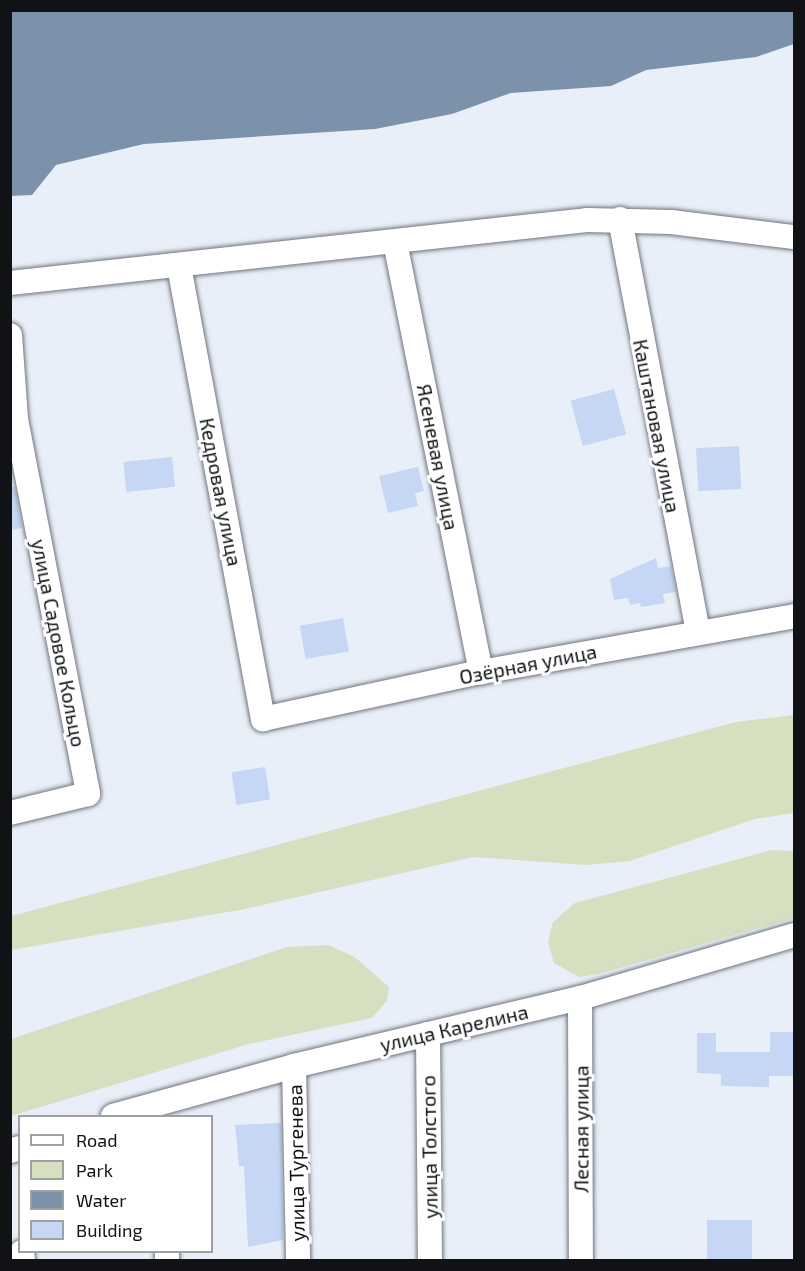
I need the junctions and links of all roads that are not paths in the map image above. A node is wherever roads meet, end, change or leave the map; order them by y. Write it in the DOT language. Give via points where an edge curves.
graph roads {
  1 [pos="620,219"];
  2 [pos="795,237"];
  3 [pos="395,242"];
  4 [pos="179,266"];
  5 [pos="10,283"];
  6 [pos="10,335"];
  7 [pos="13,419"];
  8 [pos="795,616"];
  9 [pos="698,633"];
  10 [pos="481,672"];
  11 [pos="263,719"];
  12 [pos="10,813"];
  13 [pos="795,935"];
  14 [pos="580,998"];
  15 [pos="428,1034"];
  16 [pos="294,1066"];
  17 [pos="164,1108"];
  18 [pos="119,1115"];
  19 [pos="298,1260"];
  20 [pos="430,1260"];
  21 [pos="581,1260"];
  1 -- 2 [label="street"];
  1 -- 3 [label="street"];
  1 -- 9 [label="street, Каштановая улица"];
  3 -- 4 [label="street"];
  3 -- 10 [label="street, Ясеневая улица"];
  4 -- 5 [label="street"];
  4 -- 11 [label="street, Кедровая улица"];
  6 -- 7 [label="street"];
  7 -- 12 [label="street, улица Садовое Кольцо" via="88,794"];
  8 -- 9 [label="street, Озёрная улица"];
  9 -- 10 [label="street, Озёрная улица"];
  10 -- 11 [label="street, Озёрная улица"];
  13 -- 14 [label="street, улица Карелина"];
  14 -- 15 [label="street, улица Карелина"];
  14 -- 21 [label="street, Лесная улица"];
  15 -- 16 [label="street, улица Карелина"];
  15 -- 20 [label="street, улица Толстого"];
  16 -- 17 [label="street, улица Карелина"];
  16 -- 19 [label="street, улица Тургенева"];
  17 -- 18 [label="street, улица Карелина"];
}
